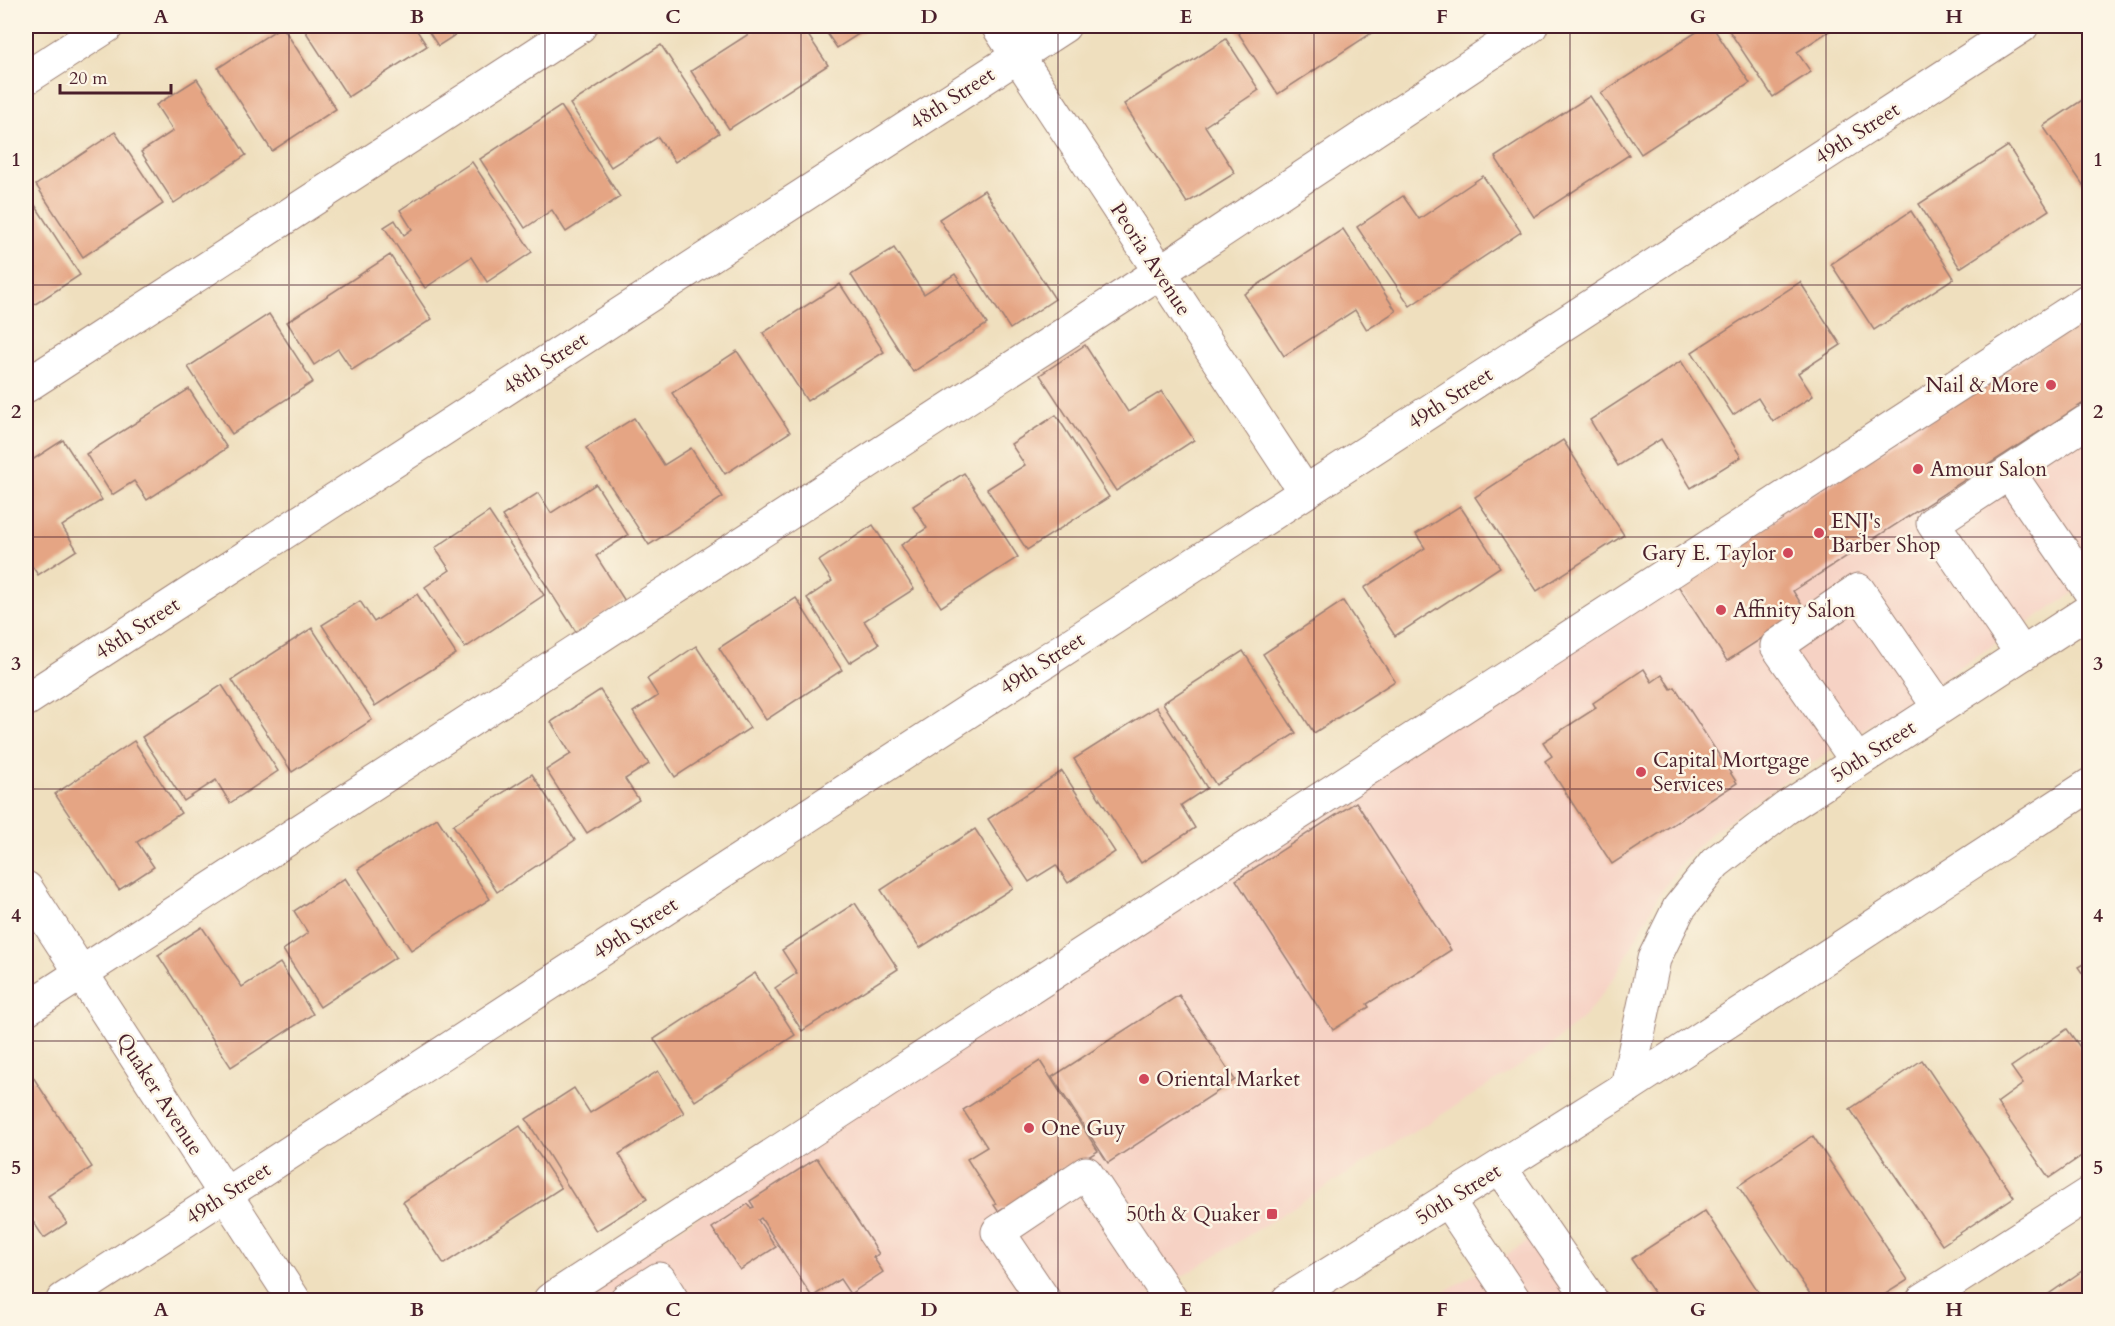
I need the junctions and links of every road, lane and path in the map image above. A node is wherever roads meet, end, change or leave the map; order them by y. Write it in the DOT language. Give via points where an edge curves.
graph roads {
  1 [pos="107,26"];
  2 [pos="580,26"];
  3 [pos="998,26"];
  4 [pos="1064,26"];
  5 [pos="1531,26"];
  6 [pos="2022,26"];
  7 [pos="1018,55"];
  8 [pos="26,78"];
  9 [pos="1160,273"];
  10 [pos="2090,299"];
  11 [pos="26,386"];
  12 [pos="2090,427"];
  13 [pos="2009,472"];
  14 [pos="1305,492"];
  15 [pos="2090,591"];
  16 [pos="2090,610"];
  17 [pos="2022,654"];
  18 [pos="26,700"];
  19 [pos="1940,707"];
  20 [pos="1857,761"];
  21 [pos="2090,785"];
  22 [pos="26,888"];
  23 [pos="81,973"];
  24 [pos="26,1009"];
  25 [pos="1627,1087"];
  26 [pos="1500,1168"];
  27 [pos="2090,1193"];
  28 [pos="225,1195"];
  29 [pos="1448,1201"];
  30 [pos="1305,1296"];
  31 [pos="63,1300"];
  32 [pos="294,1300"];
  33 [pos="550,1300"];
  34 [pos="626,1300"];
  35 [pos="672,1300"];
  36 [pos="1044,1300"];
  37 [pos="1171,1300"];
  38 [pos="1514,1300"];
  39 [pos="1591,1300"];
  40 [pos="1923,1300"];
  1 -- 8 [label="street"];
  2 -- 11 [label="street"];
  3 -- 7 [label="street, Peoria Avenue"];
  4 -- 7 [label="street, 48th Street"];
  5 -- 9 [label="street"];
  6 -- 14 [label="street, 49th Street"];
  7 -- 9 [label="street, Peoria Avenue"];
  7 -- 18 [label="street, 48th Street"];
  9 -- 14 [label="street, Peoria Avenue"];
  9 -- 23 [label="street"];
  10 -- 33 [label="street"];
  12 -- 13 [label="street" via="2086,422"];
  13 -- 15 [label="street"];
  13 -- 17 [label="street" via="1933,523"];
  14 -- 28 [label="street, 49th Street"];
  16 -- 17 [label="street, 50th Street"];
  17 -- 19 [label="street, 50th Street"];
  19 -- 20 [label="street, 50th Street"];
  19 -- 20 [label="street" via="1858,590 1778,646"];
  20 -- 25 [label="street, 50th Street" via="1714,863 1678,908 1654,958"];
  21 -- 25 [label="street, 50th Street"];
  22 -- 23 [label="street, Quaker Avenue"];
  23 -- 24 [label="street"];
  23 -- 28 [label="street, Quaker Avenue"];
  25 -- 26 [label="street, 50th Street"];
  26 -- 29 [label="street, 50th Street"];
  26 -- 39 [label="street"];
  27 -- 40 [label="street"];
  28 -- 31 [label="street, 49th Street"];
  28 -- 32 [label="street, Quaker Avenue"];
  29 -- 30 [label="street, 50th Street"];
  29 -- 38 [label="street"];
  34 -- 35 [label="street" via="658,1280"];
  36 -- 37 [label="street" via="998,1232 1086,1173"];
}
